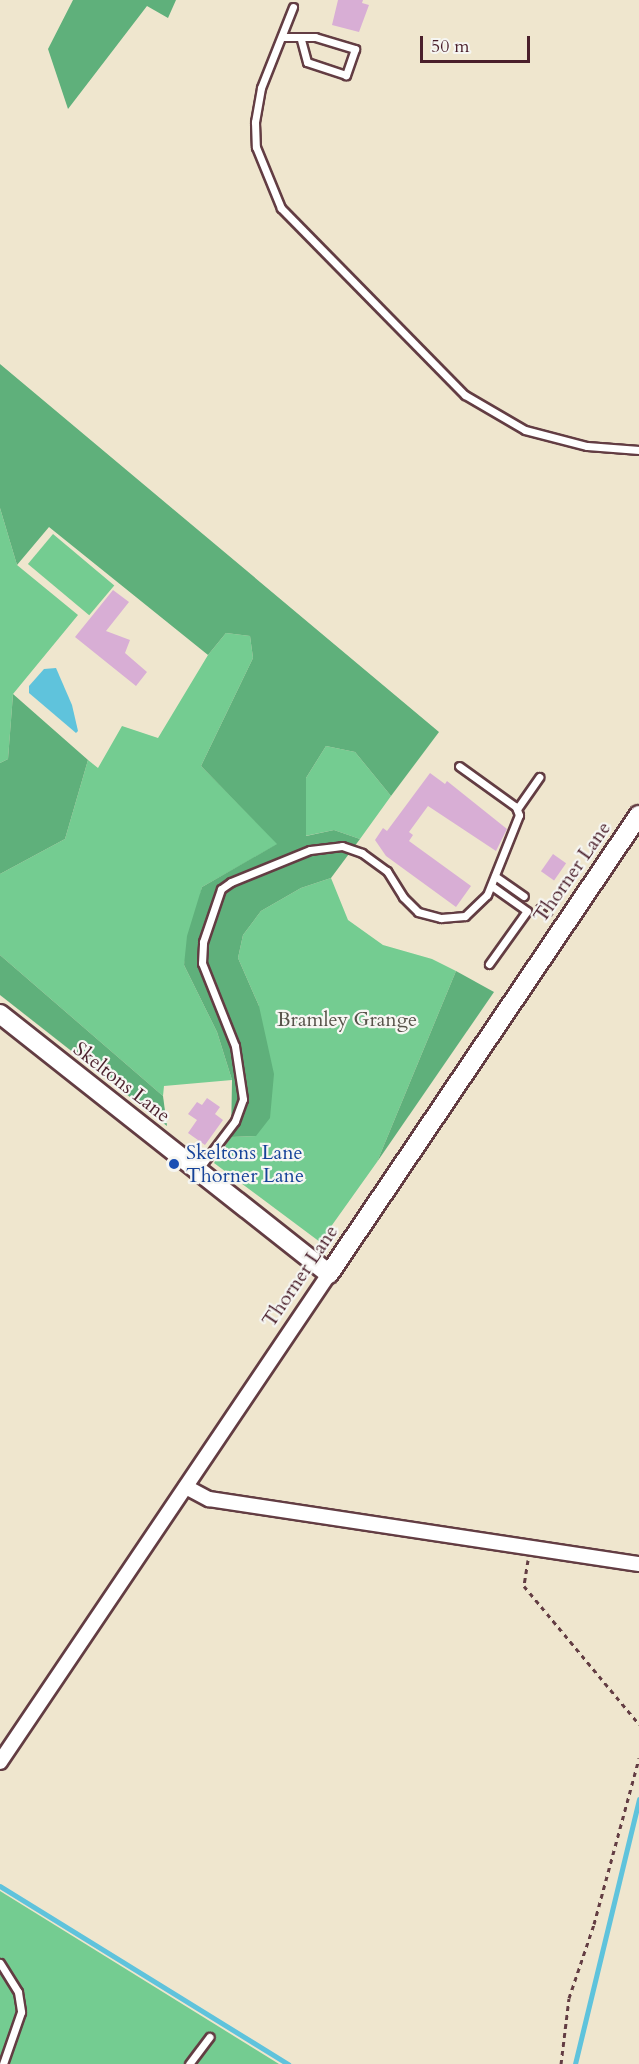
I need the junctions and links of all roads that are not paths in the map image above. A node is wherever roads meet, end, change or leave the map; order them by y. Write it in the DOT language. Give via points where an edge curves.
graph roads {
  1 [pos="293,7"];
  2 [pos="283,37"];
  3 [pos="301,39"];
  4 [pos="639,450"];
  5 [pos="459,766"];
  6 [pos="539,777"];
  7 [pos="517,809"];
  8 [pos="639,815"];
  9 [pos="495,876"];
  10 [pos="492,886"];
  11 [pos="524,896"];
  12 [pos="489,964"];
  13 [pos="0,1014"];
  14 [pos="198,1170"];
  15 [pos="329,1274"];
  16 [pos="186,1486"];
  17 [pos="639,1564"];
  18 [pos="0,1762"];
  19 [pos="0,1963"];
  20 [pos="209,2037"];
  21 [pos="3,2064"];
  22 [pos="189,2064"];
  1 -- 2 [label="lane"];
  2 -- 3 [label="lane"];
  2 -- 4 [label="lane" via="261,88 255,122 256,147 281,208 465,394 525,430 587,446"];
  3 -- 3 [label="lane" via="315,37 355,49 346,75 307,62"];
  5 -- 7 [label="lane"];
  6 -- 7 [label="lane"];
  7 -- 9 [label="lane" via="519,820"];
  8 -- 15 [label="street, Thorner Lane"];
  9 -- 10 [label="lane"];
  9 -- 11 [label="lane"];
  10 -- 12 [label="lane" via="527,911"];
  10 -- 14 [label="lane" via="481,904 465,916 430,916 410,905 380,864 352,849 331,845 231,882 222,890 203,942 202,963 235,1046 243,1099 235,1121"];
  13 -- 14 [label="street, Skeltons Lane"];
  14 -- 15 [label="street, Skeltons Lane"];
  15 -- 16 [label="street, Thorner Lane"];
  16 -- 17 [label="street" via="209,1498"];
  16 -- 18 [label="street, Thorner Lane"];
  19 -- 21 [label="lane" via="18,1992 21,2012"];
  20 -- 22 [label="lane"];
}
